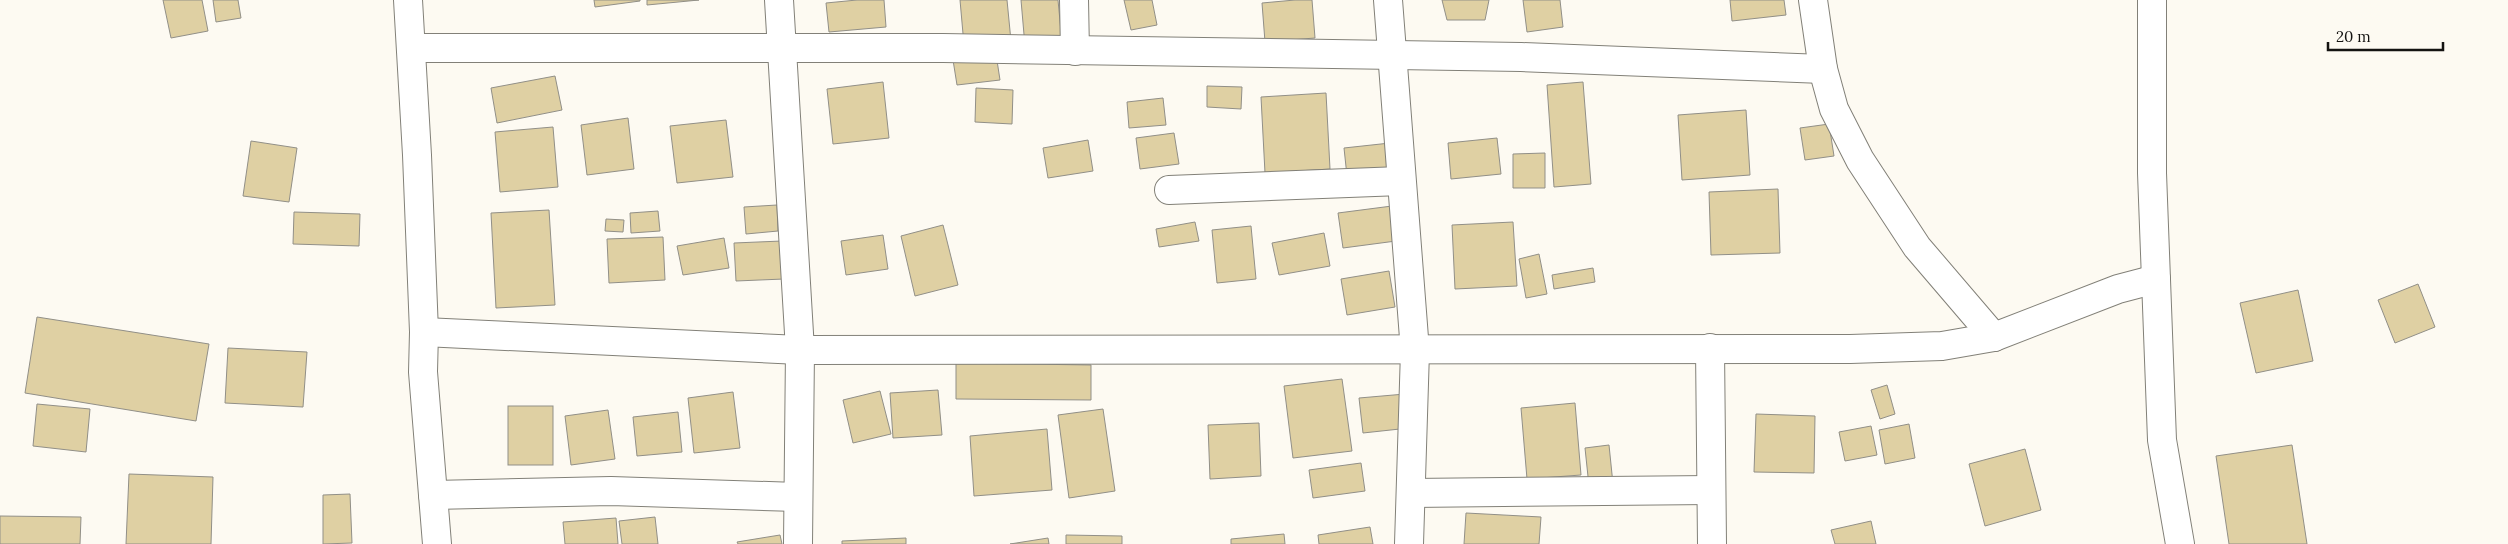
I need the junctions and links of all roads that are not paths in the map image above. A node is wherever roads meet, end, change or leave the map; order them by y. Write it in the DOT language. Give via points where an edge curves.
graph roads {
  1 [pos="408,0"];
  2 [pos="779,0"];
  3 [pos="1074,0"];
  4 [pos="1388,0"];
  5 [pos="1813,0"];
  6 [pos="2152,0"];
  7 [pos="410,48"];
  8 [pos="782,50"];
  9 [pos="1075,51"];
  10 [pos="1391,56"];
  11 [pos="1823,69"];
  12 [pos="1401,181"];
  13 [pos="1169,190"];
  14 [pos="2156,279"];
  15 [pos="424,332"];
  16 [pos="1994,338"];
  17 [pos="1710,348"];
  18 [pos="800,350"];
  19 [pos="1415,351"];
  20 [pos="1711,490"];
  21 [pos="1411,493"];
  22 [pos="433,495"];
  23 [pos="797,497"];
  24 [pos="437,544"];
  25 [pos="798,544"];
  26 [pos="1410,544"];
  27 [pos="1712,544"];
  28 [pos="2180,544"];
  1 -- 7 [label="street"];
  2 -- 8 [label="street"];
  3 -- 9 [label="street"];
  4 -- 10 [label="street"];
  5 -- 11 [label="street"];
  6 -- 14 [label="street"];
  7 -- 8 [label="street"];
  7 -- 15 [label="street"];
  8 -- 9 [label="street" via="943,48"];
  8 -- 18 [label="street"];
  9 -- 10 [label="street"];
  10 -- 11 [label="street" via="1521,57"];
  10 -- 12 [label="street"];
  11 -- 16 [label="street" via="1834,109 1860,160 1917,247"];
  12 -- 13 [label="street"];
  12 -- 19 [label="street"];
  14 -- 16 [label="street" via="2118,289"];
  14 -- 28 [label="street" via="2162,440"];
  15 -- 18 [label="street"];
  15 -- 22 [label="street" via="423,372"];
  16 -- 17 [label="street" via="1942,346"];
  17 -- 19 [label="street"];
  17 -- 20 [label="street"];
  18 -- 19 [label="street"];
  18 -- 23 [label="street"];
  19 -- 21 [label="street"];
  20 -- 21 [label="street"];
  20 -- 27 [label="street"];
  21 -- 26 [label="street"];
  22 -- 23 [label="street" via="611,491"];
  22 -- 24 [label="street"];
  23 -- 25 [label="street"];
}
